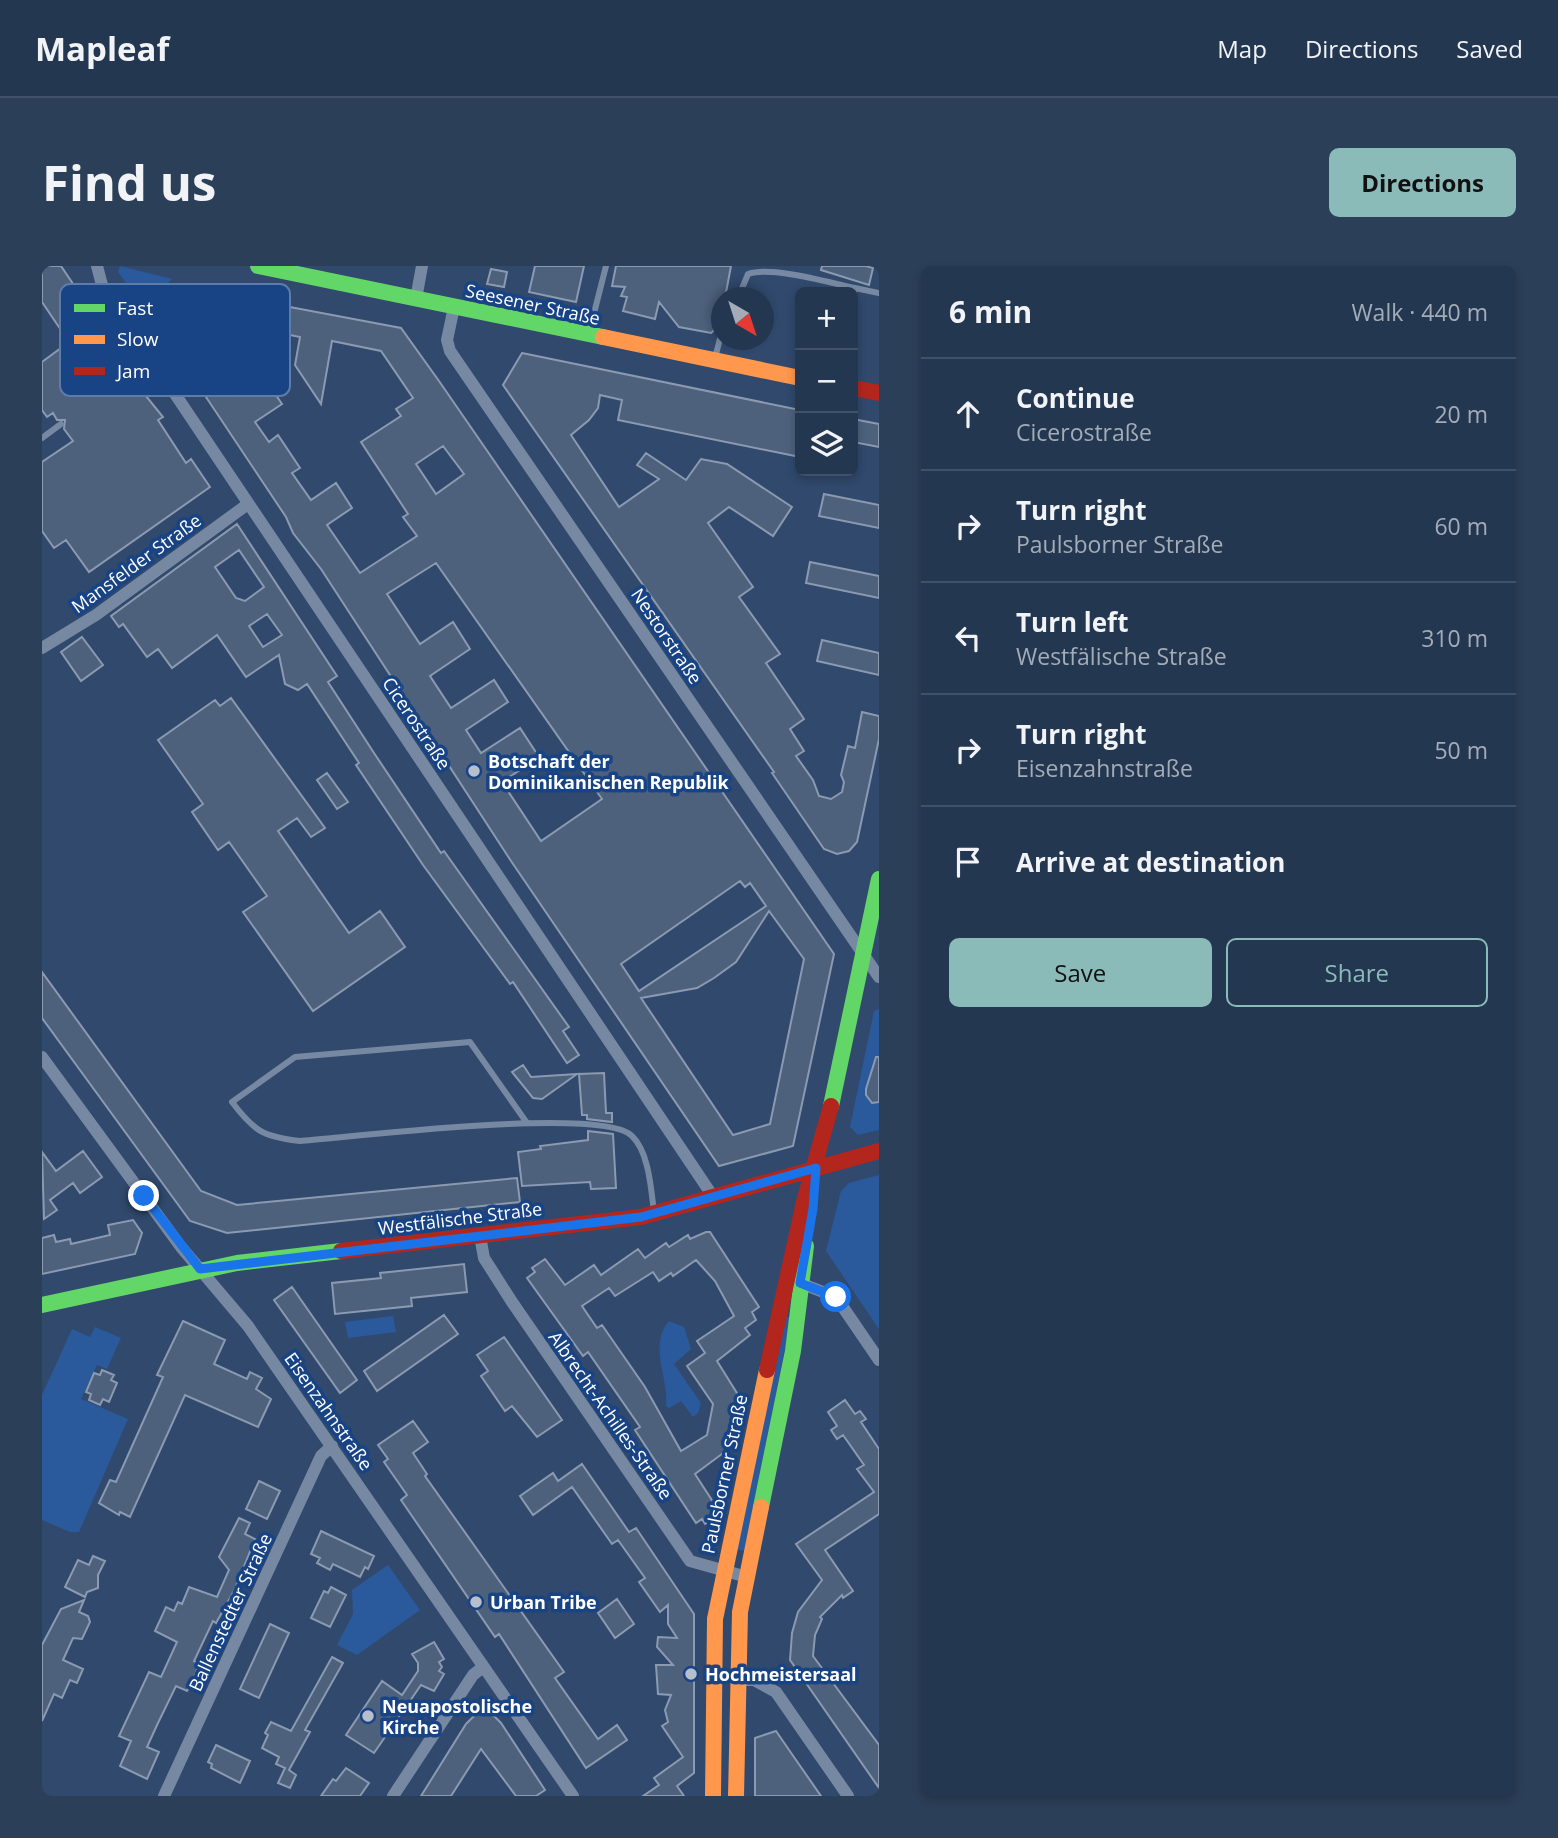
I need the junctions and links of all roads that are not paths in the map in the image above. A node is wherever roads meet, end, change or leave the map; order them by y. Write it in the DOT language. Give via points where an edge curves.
graph roads {
  1 [pos="97,266"];
  2 [pos="258,266"];
  3 [pos="422,266"];
  4 [pos="606,266"];
  5 [pos="102,284"];
  6 [pos="743,287"];
  7 [pos="835,287"];
  8 [pos="858,292"];
  9 [pos="879,293"];
  10 [pos="416,299"];
  11 [pos="454,307"];
  12 [pos="589,335"];
  13 [pos="717,350"];
  14 [pos="715,360"];
  15 [pos="795,376"];
  16 [pos="858,389"];
  17 [pos="879,393"];
  18 [pos="177,396"];
  19 [pos="61,424"];
  20 [pos="42,438"];
  21 [pos="248,504"];
  22 [pos="42,648"];
  23 [pos="879,879"];
  24 [pos="863,953"];
  25 [pos="879,977"];
  26 [pos="42,1057"];
  27 [pos="527,1123"];
  28 [pos="879,1151"];
  29 [pos="816,1168"];
  30 [pos="714,1198"];
  31 [pos="655,1213"];
  32 [pos="480,1236"];
  33 [pos="200,1269"];
  34 [pos="794,1280"];
  35 [pos="42,1305"];
  36 [pos="879,1360"];
  37 [pos="332,1446"];
  38 [pos="723,1571"];
  39 [pos="747,1577"];
  40 [pos="483,1667"];
  41 [pos="714,1680"];
  42 [pos="737,1680"];
  43 [pos="713,1794"];
  44 [pos="736,1795"];
  45 [pos="164,1796"];
  46 [pos="393,1796"];
  47 [pos="573,1796"];
  48 [pos="848,1796"];
  1 -- 5 [label="street, Cicerostraße"];
  2 -- 10 [label="street, Seesener Straße"];
  3 -- 10 [label="street"];
  4 -- 12 [label="lane"];
  6 -- 7 [label="lane" via="748,274 757,269"];
  8 -- 9 [label="lane"];
  10 -- 11 [label="street, Seesener Straße"];
  11 -- 12 [label="street, Seesener Straße"];
  11 -- 24 [label="street, Nestorstraße" via="447,340 450,351"];
  12 -- 14 [label="street, Seesener Straße"];
  13 -- 14 [label="lane"];
  14 -- 15 [label="street, Seesener Straße"];
  16 -- 17 [label="street"];
  18 -- 21 [label="street, Cicerostraße"];
  19 -- 20 [label="lane"];
  21 -- 22 [label="street, Mansfelder Straße" via="94,616"];
  21 -- 30 [label="street, Cicerostraße"];
  23 -- 24 [label="street, Paulsborner Straße"];
  24 -- 25 [label="street, Nestorstraße"];
  24 -- 29 [label="street, Paulsborner Straße"];
  26 -- 33 [label="street, Eisenzahnstraße"];
  27 -- 27 [label="lane" via="300,1141 272,1138 251,1126 232,1102 295,1058 470,1042"];
  27 -- 31 [label="lane" via="619,1126 633,1136 643,1156"];
  28 -- 29 [label="street, Westfälische Straße"];
  29 -- 30 [label="street, Westfälische Straße"];
  29 -- 34 [label="street, Paulsborner Straße" via="804,1202"];
  30 -- 31 [label="street, Westfälische Straße"];
  31 -- 32 [label="street, Westfälische Straße"];
  32 -- 33 [label="street, Westfälische Straße"];
  32 -- 38 [label="street, Albrecht-Achilles-Straße" via="484,1258 505,1292 690,1561"];
  33 -- 35 [label="street, Westfälische Straße"];
  33 -- 37 [label="street, Eisenzahnstraße" via="248,1326"];
  34 -- 36 [label="street" via="836,1297"];
  34 -- 38 [label="street, Paulsborner Straße"];
  34 -- 39 [label="street, Paulsborner Straße" via="793,1351"];
  37 -- 40 [label="street, Eisenzahnstraße"];
  37 -- 45 [label="street, Ballenstedter Straße" via="321,1456"];
  38 -- 39 [label="street, Albrecht-Achilles-Straße"];
  38 -- 41 [label="street, Paulsborner Straße" via="715,1619"];
  39 -- 42 [label="street, Paulsborner Straße" via="740,1612"];
  40 -- 46 [label="street" via="473,1675"];
  40 -- 47 [label="street, Eisenzahnstraße"];
  41 -- 42 [label="street"];
  41 -- 43 [label="street, Paulsborner Straße"];
  42 -- 44 [label="street, Paulsborner Straße"];
  42 -- 48 [label="street" via="754,1680 776,1692"];
  43 -- 44 [label="street, Paulsborner Straße"];
}
